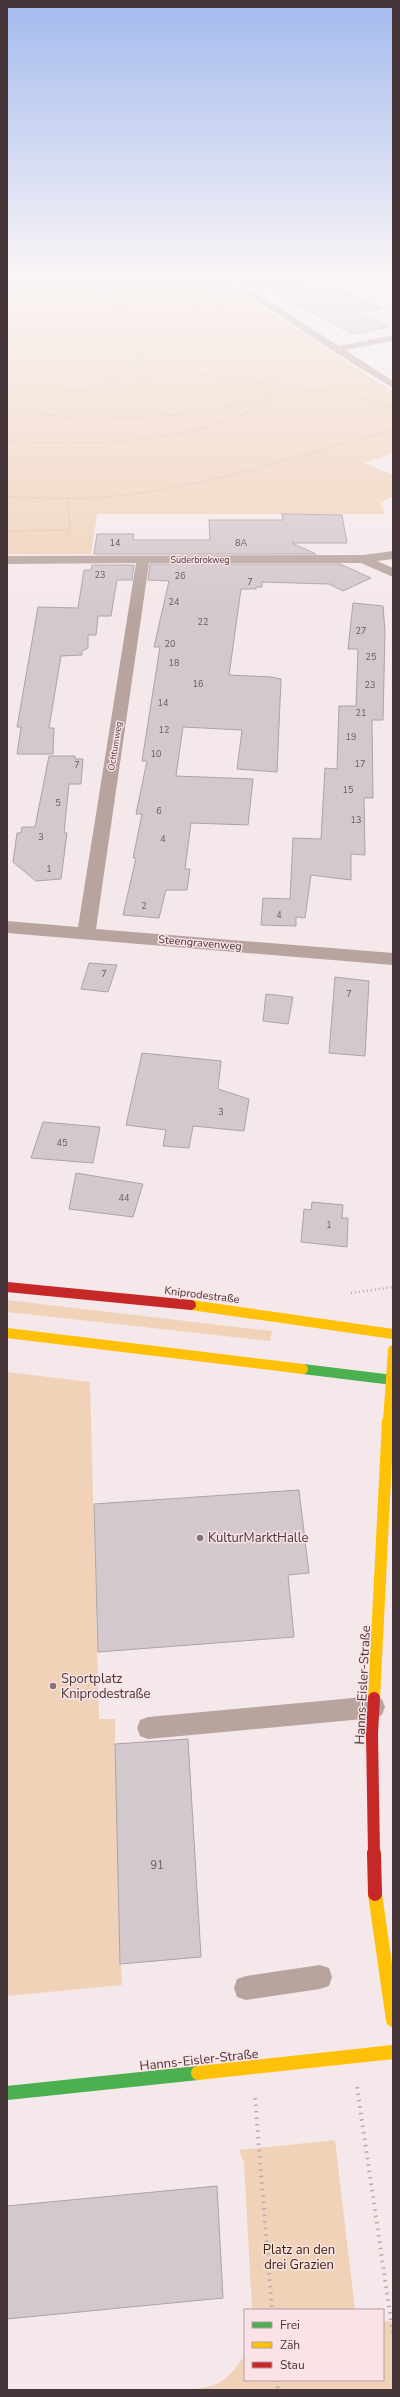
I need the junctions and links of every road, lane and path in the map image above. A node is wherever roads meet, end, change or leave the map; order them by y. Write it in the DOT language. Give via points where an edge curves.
graph roads {
  1 [pos="76,390"];
  2 [pos="95,390"];
  3 [pos="275,390"];
  4 [pos="301,390"];
  5 [pos="67,392"];
  6 [pos="7,393"];
  7 [pos="268,394"];
  8 [pos="393,407"];
  9 [pos="7,410"];
  10 [pos="393,430"];
  11 [pos="7,441"];
  12 [pos="7,497"];
  13 [pos="68,498"];
  14 [pos="70,530"];
  15 [pos="7,531"];
  16 [pos="393,555"];
  17 [pos="7,560"];
  18 [pos="61,560"];
  19 [pos="143,560"];
  20 [pos="363,560"];
  21 [pos="393,573"];
  22 [pos="7,926"];
  23 [pos="86,934"];
  24 [pos="393,959"];
  25 [pos="7,1287"];
  26 [pos="393,1287"];
  27 [pos="351,1293"];
  28 [pos="7,1333"];
  29 [pos="393,1334"];
  30 [pos="393,1350"];
  31 [pos="392,1380"];
  32 [pos="387,1599"];
  33 [pos="374,1707"];
  34 [pos="148,1728"];
  35 [pos="320,1977"];
  36 [pos="246,1988"];
  37 [pos="393,2020"];
  38 [pos="393,2052"];
  39 [pos="352,2057"];
  40 [pos="252,2068"];
  41 [pos="7,2093"];
  42 [pos="272,2309"];
  43 [pos="393,2334"];
  1 -- 5 [label="path"];
  2 -- 5 [label="path"];
  3 -- 7 [label="path"];
  4 -- 8 [label="path" via="340,393"];
  5 -- 6 [label="path"];
  7 -- 9 [label="path" via="214,410 145,418 57,417"];
  7 -- 11 [label="path" via="267,402 250,413 153,438 82,444"];
  10 -- 13 [label="path" via="260,468 191,484 121,496"];
  12 -- 13 [label="path"];
  13 -- 14 [label="path"];
  14 -- 15 [label="path"];
  14 -- 18 [label="path"];
  16 -- 20 [label="street, Süderbrokweg"];
  17 -- 18 [label="street, Süderbrokweg"];
  18 -- 19 [label="street, Süderbrokweg"];
  19 -- 20 [label="street, Süderbrokweg"];
  19 -- 23 [label="street, Ochtumweg"];
  20 -- 21 [label="street"];
  22 -- 23 [label="street, Steengravenweg"];
  23 -- 24 [label="street, Steengravenweg"];
  25 -- 29 [label="street, Kniprodestraße" via="211,1307"];
  26 -- 27 [label="path"];
  28 -- 31 [label="street"];
  30 -- 31 [label="street, Hanns-Eisler-Straße"];
  31 -- 32 [label="street, Hanns-Eisler-Straße"];
  32 -- 33 [label="street, Hanns-Eisler-Straße"];
  33 -- 34 [label="lane"];
  33 -- 37 [label="street, Hanns-Eisler-Straße" via="374,1884"];
  35 -- 36 [label="lane"];
  38 -- 39 [label="street, Hanns-Eisler-Straße"];
  39 -- 40 [label="street, Hanns-Eisler-Straße"];
  39 -- 43 [label="path"];
  40 -- 41 [label="street, Hanns-Eisler-Straße"];
  40 -- 42 [label="path"];
}
